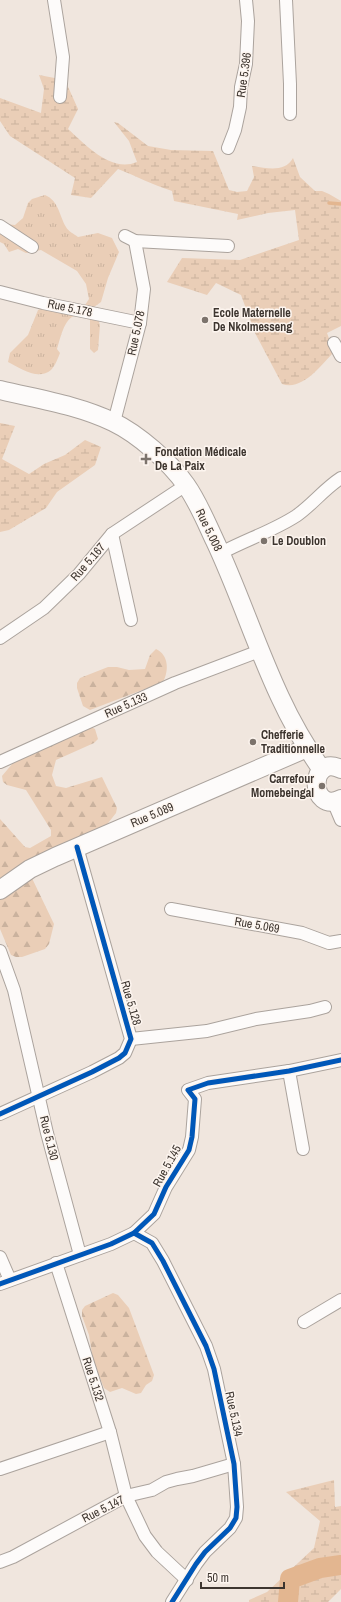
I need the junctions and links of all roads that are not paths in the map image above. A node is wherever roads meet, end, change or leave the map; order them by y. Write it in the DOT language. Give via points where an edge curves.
graph roads {
  1 [pos="54,0"];
  2 [pos="246,0"];
  3 [pos="286,0"];
  4 [pos="60,97"];
  5 [pos="290,114"];
  6 [pos="228,148"];
  7 [pos="0,226"];
  8 [pos="228,246"];
  9 [pos="32,247"];
  10 [pos="0,292"];
  11 [pos="140,323"];
  12 [pos="334,343"];
  13 [pos="341,356"];
  14 [pos="0,390"];
  15 [pos="0,399"];
  16 [pos="114,422"];
  17 [pos="341,478"];
  18 [pos="180,489"];
  19 [pos="112,534"];
  20 [pos="221,553"];
  21 [pos="131,620"];
  22 [pos="0,638"];
  23 [pos="254,653"];
  24 [pos="303,750"];
  25 [pos="0,762"];
  26 [pos="341,769"];
  27 [pos="319,774"];
  28 [pos="337,800"];
  29 [pos="341,820"];
  30 [pos="76,847"];
  31 [pos="0,890"];
  32 [pos="171,909"];
  33 [pos="341,941"];
  34 [pos="0,951"];
  35 [pos="325,1007"];
  36 [pos="131,1039"];
  37 [pos="341,1060"];
  38 [pos="289,1071"];
  39 [pos="40,1096"];
  40 [pos="0,1114"];
  41 [pos="303,1149"];
  42 [pos="134,1233"];
  43 [pos="80,1255"];
  44 [pos="0,1257"];
  45 [pos="56,1263"];
  46 [pos="5,1282"];
  47 [pos="341,1300"];
  48 [pos="304,1322"];
  49 [pos="110,1432"];
  50 [pos="234,1464"];
  51 [pos="0,1469"];
  52 [pos="126,1496"];
  53 [pos="0,1562"];
  54 [pos="187,1580"];
  55 [pos="172,1602"];
  1 -- 4 [label="street" via="63,57"];
  2 -- 6 [label="street, Rue 5.396" via="246,64 240,107"];
  3 -- 5 [label="street"];
  7 -- 9 [label="street"];
  8 -- 11 [label="street, Rue 5.078" via="130,239 144,289"];
  10 -- 11 [label="street, Rue 5.178"];
  11 -- 16 [label="street, Rue 5.078"];
  12 -- 13 [label="street"];
  14 -- 16 [label="main road, Rue 5.008" via="85,411"];
  15 -- 18 [label="main road, Rue 5.008" via="80,419 110,433 142,450"];
  16 -- 20 [label="main road, Rue 5.008" via="148,445 186,484"];
  17 -- 20 [label="street" via="288,521"];
  18 -- 19 [label="street, Rue 5.167"];
  18 -- 23 [label="main road, Rue 5.008" via="196,517"];
  19 -- 21 [label="street"];
  19 -- 22 [label="street, Rue 5.167" via="79,574 44,608"];
  20 -- 24 [label="main road, Rue 5.008"];
  23 -- 24 [label="main road, Rue 5.008" via="276,705"];
  23 -- 25 [label="street, Rue 5.133" via="175,683"];
  24 -- 27 [label="main road, Rue 5.008"];
  24 -- 30 [label="main road, Rue 5.089"];
  26 -- 27 [label="main road" via="332,766"];
  27 -- 28 [label="main road, Rue 5.008" via="316,789 319,794 328,800"];
  28 -- 29 [label="street"];
  30 -- 31 [label="main road, Rue 5.089" via="30,869"];
  30 -- 36 [label="street, Rue 5.128"];
  32 -- 33 [label="street, Rue 5.069" via="302,933 329,943"];
  34 -- 39 [label="street, Rue 5.130" via="14,990"];
  35 -- 36 [label="street" via="207,1030"];
  36 -- 39 [label="street, Rue 5.128" via="125,1053 119,1058"];
  37 -- 38 [label="street, Rue 5.145"];
  38 -- 41 [label="street"];
  38 -- 42 [label="street, Rue 5.145" via="208,1082 188,1090 195,1099 189,1150 166,1187 154,1214"];
  39 -- 40 [label="street, Rue 5.128"];
  39 -- 43 [label="street, Rue 5.130" via="47,1133"];
  42 -- 43 [label="street, Rue 5.145"];
  42 -- 50 [label="street, Rue 5.134" via="152,1243 164,1261 206,1346 214,1369"];
  43 -- 45 [label="street, Rue 5.145"];
  44 -- 46 [label="street"];
  45 -- 46 [label="street, Rue 5.145"];
  45 -- 49 [label="street, Rue 5.132"];
  47 -- 48 [label="street"];
  49 -- 51 [label="street"];
  49 -- 52 [label="street, Rue 5.132"];
  50 -- 52 [label="street, Rue 5.147" via="176,1479 152,1490"];
  50 -- 54 [label="street, Rue 5.134" via="236,1518 230,1528 205,1552"];
  52 -- 53 [label="street, Rue 5.147"];
  52 -- 54 [label="street, Rue 5.132" via="145,1536"];
  54 -- 55 [label="street, Rue 5.134"];
}
